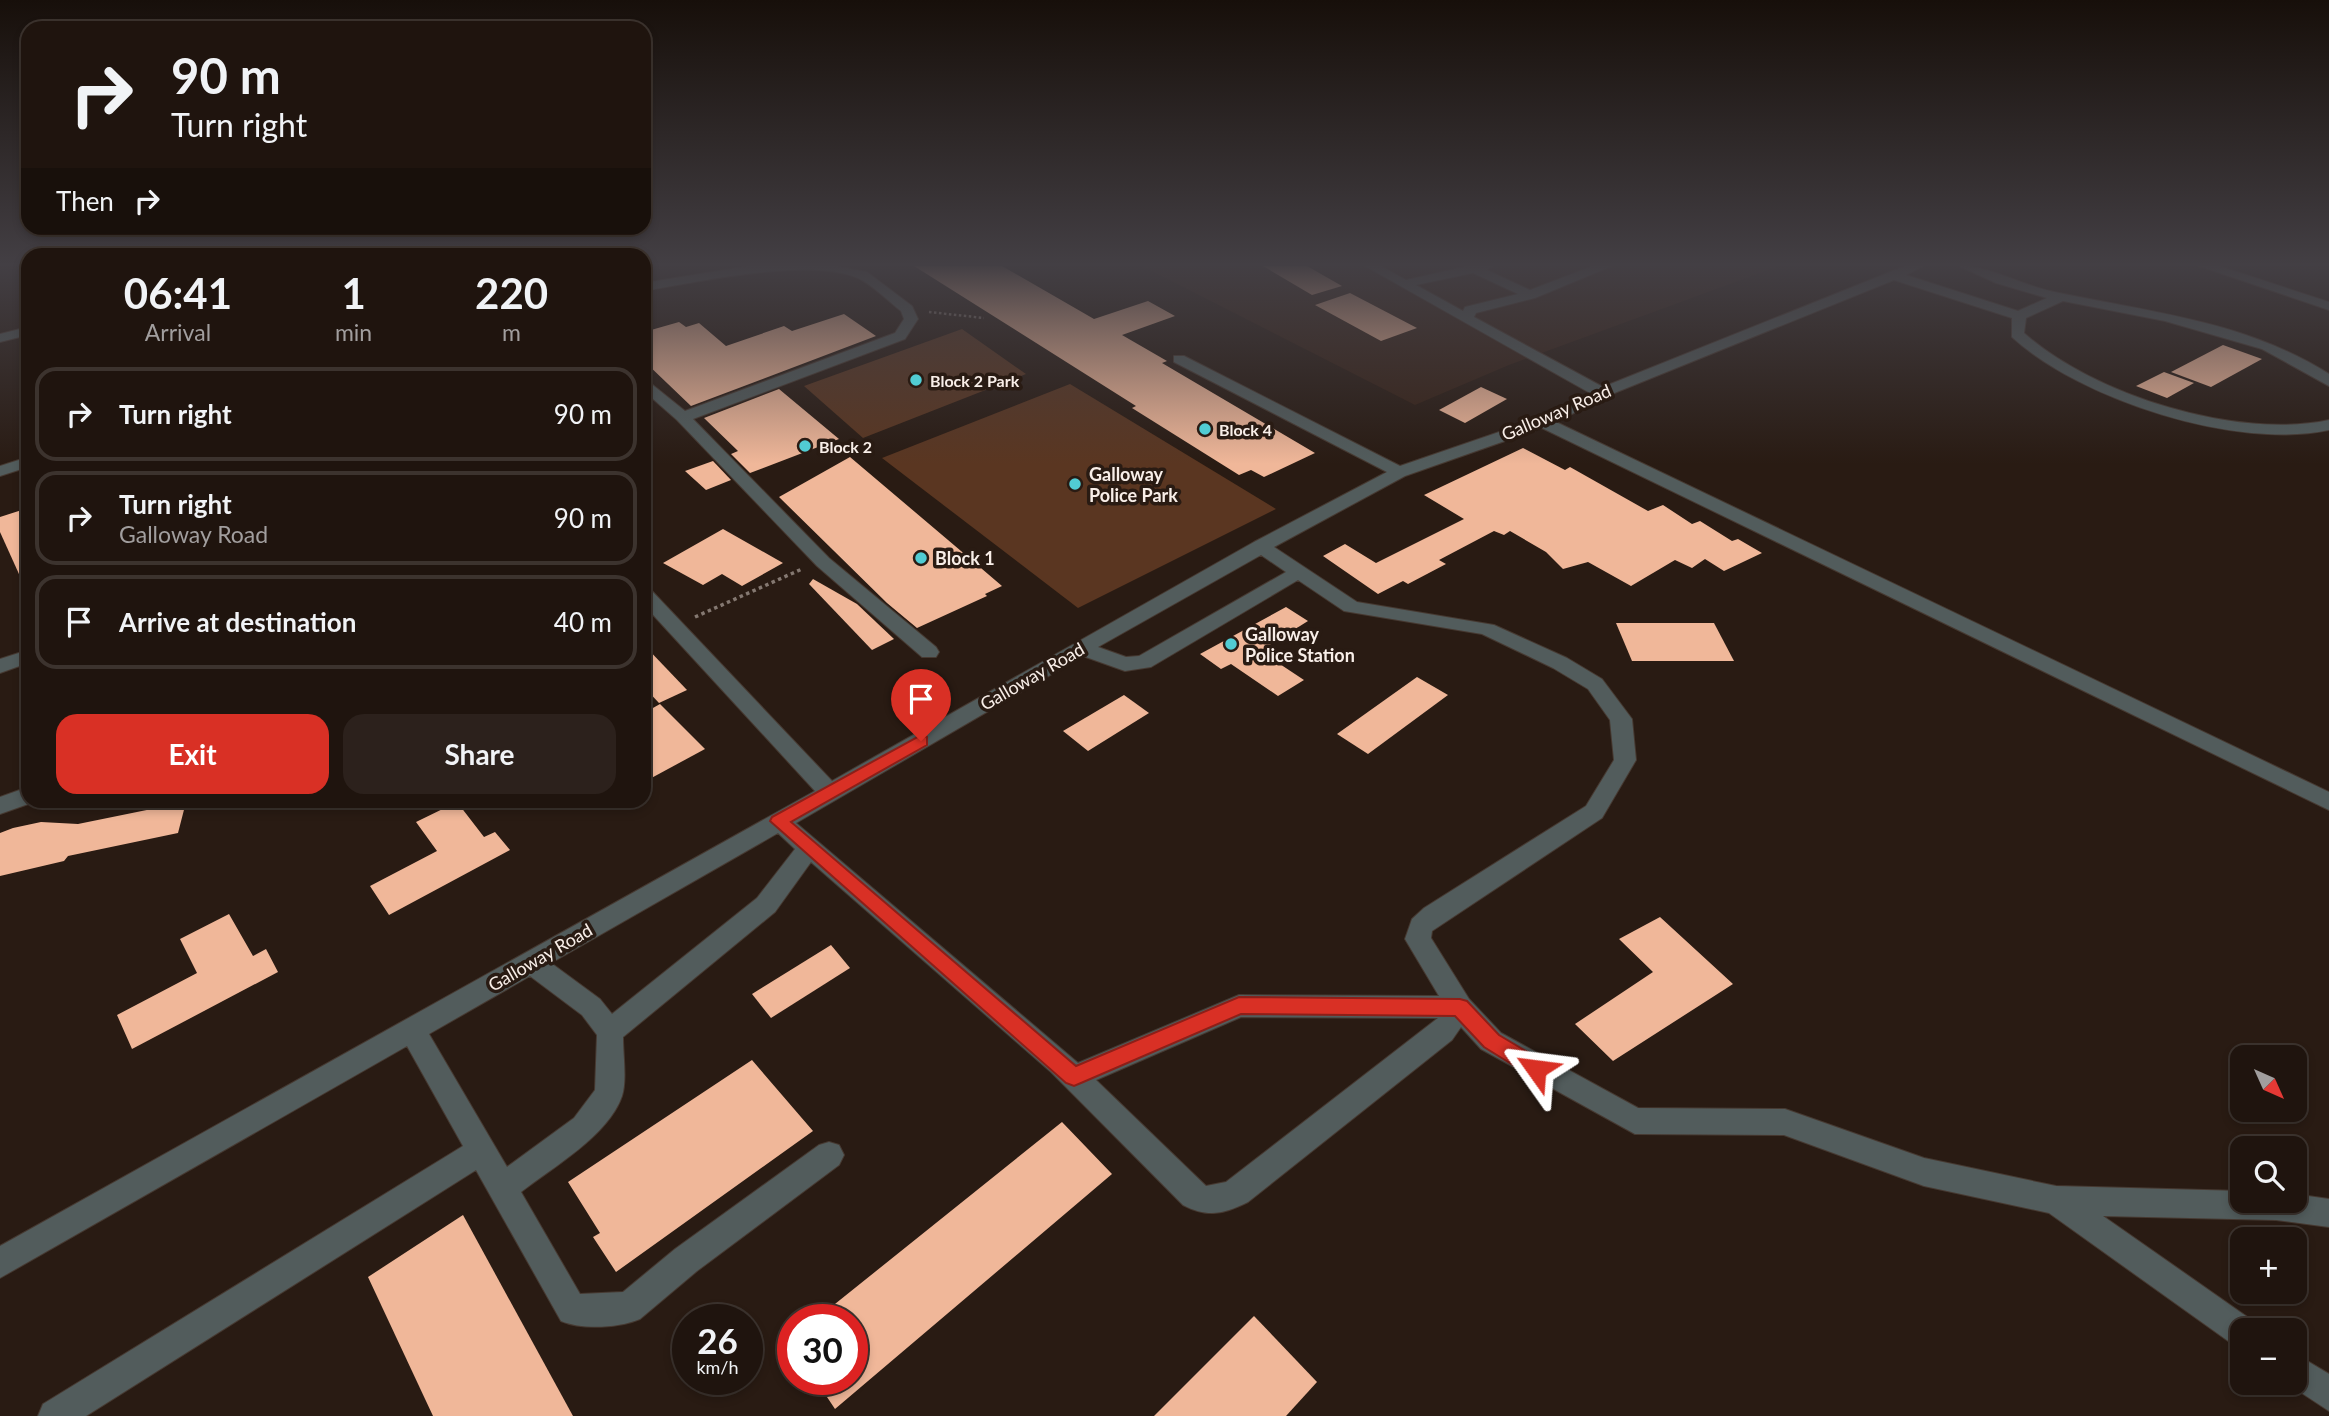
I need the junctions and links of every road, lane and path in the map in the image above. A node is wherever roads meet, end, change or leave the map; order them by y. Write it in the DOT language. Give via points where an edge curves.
graph roads {
  1 [pos="904,332"];
  2 [pos="1490,332"];
  3 [pos="1752,332"];
  4 [pos="2017,332"];
  5 [pos="2223,332"];
  6 [pos="21,333"];
  7 [pos="0,338"];
  8 [pos="1179,359"];
  9 [pos="2329,381"];
  10 [pos="651,389"];
  11 [pos="1602,393"];
  12 [pos="683,417"];
  13 [pos="1543,422"];
  14 [pos="2329,425"];
  15 [pos="21,464"];
  16 [pos="0,471"];
  17 [pos="1399,472"];
  18 [pos="1260,546"];
  19 [pos="823,562"];
  20 [pos="1299,572"];
  21 [pos="651,601"];
  22 [pos="676,626"];
  23 [pos="1081,648"];
  24 [pos="929,652"];
  25 [pos="21,658"];
  26 [pos="0,666"];
  27 [pos="830,793"];
  28 [pos="21,798"];
  29 [pos="2329,802"];
  30 [pos="0,806"];
  31 [pos="779,821"];
  32 [pos="809,848"];
  33 [pos="530,962"];
  34 [pos="1460,1007"];
  35 [pos="412,1030"];
  36 [pos="610,1032"];
  37 [pos="1074,1077"];
  38 [pos="482,1150"];
  39 [pos="829,1155"];
  40 [pos="504,1187"];
  41 [pos="2056,1200"];
  42 [pos="2329,1213"];
  43 [pos="0,1263"];
  44 [pos="2230,1323"];
  45 [pos="2307,1379"];
  46 [pos="2329,1395"];
  47 [pos="55,1416"];
  1 -- 12 [label="street"];
  2 -- 11 [label="street"];
  3 -- 11 [label="street, Galloway Road"];
  4 -- 14 [label="street" via="2027,347 2105,388 2192,417 2245,429 2306,430"];
  5 -- 9 [label="street" via="2282,355"];
  6 -- 7 [label="street"];
  8 -- 17 [label="street"];
  10 -- 12 [label="street"];
  11 -- 13 [label="street, Galloway Road"];
  12 -- 19 [label="street"];
  13 -- 17 [label="street, Galloway Road"];
  13 -- 29 [label="street"];
  15 -- 16 [label="street"];
  17 -- 18 [label="street, Galloway Road"];
  18 -- 20 [label="street"];
  18 -- 23 [label="street, Galloway Road"];
  19 -- 22 [label="path"];
  19 -- 24 [label="street"];
  20 -- 23 [label="street" via="1144,662 1125,664"];
  20 -- 34 [label="street" via="1351,607 1487,629 1595,684 1621,719 1625,760 1594,812 1421,926 1419,939"];
  21 -- 22 [label="street"];
  22 -- 27 [label="street"];
  23 -- 27 [label="street, Galloway Road"];
  25 -- 26 [label="street"];
  27 -- 31 [label="street, Galloway Road"];
  28 -- 30 [label="street"];
  31 -- 32 [label="street"];
  31 -- 33 [label="street, Galloway Road"];
  32 -- 36 [label="street" via="766,905"];
  32 -- 37 [label="street"];
  33 -- 35 [label="street, Galloway Road"];
  33 -- 36 [label="street" via="591,1007"];
  34 -- 37 [label="street" via="1239,1006"];
  34 -- 37 [label="street" via="1443,1032 1237,1192 1214,1202 1194,1195"];
  34 -- 41 [label="street" via="1491,1041 1635,1121 1785,1122 1924,1172"];
  35 -- 38 [label="street"];
  35 -- 43 [label="street, Galloway Road"];
  36 -- 40 [label="street" via="609,1094 584,1127"];
  38 -- 40 [label="street"];
  38 -- 47 [label="street"];
  39 -- 40 [label="street" via="629,1308 572,1310"];
  41 -- 42 [label="street" via="2276,1206"];
  41 -- 44 [label="street"];
  45 -- 46 [label="street"];
}
